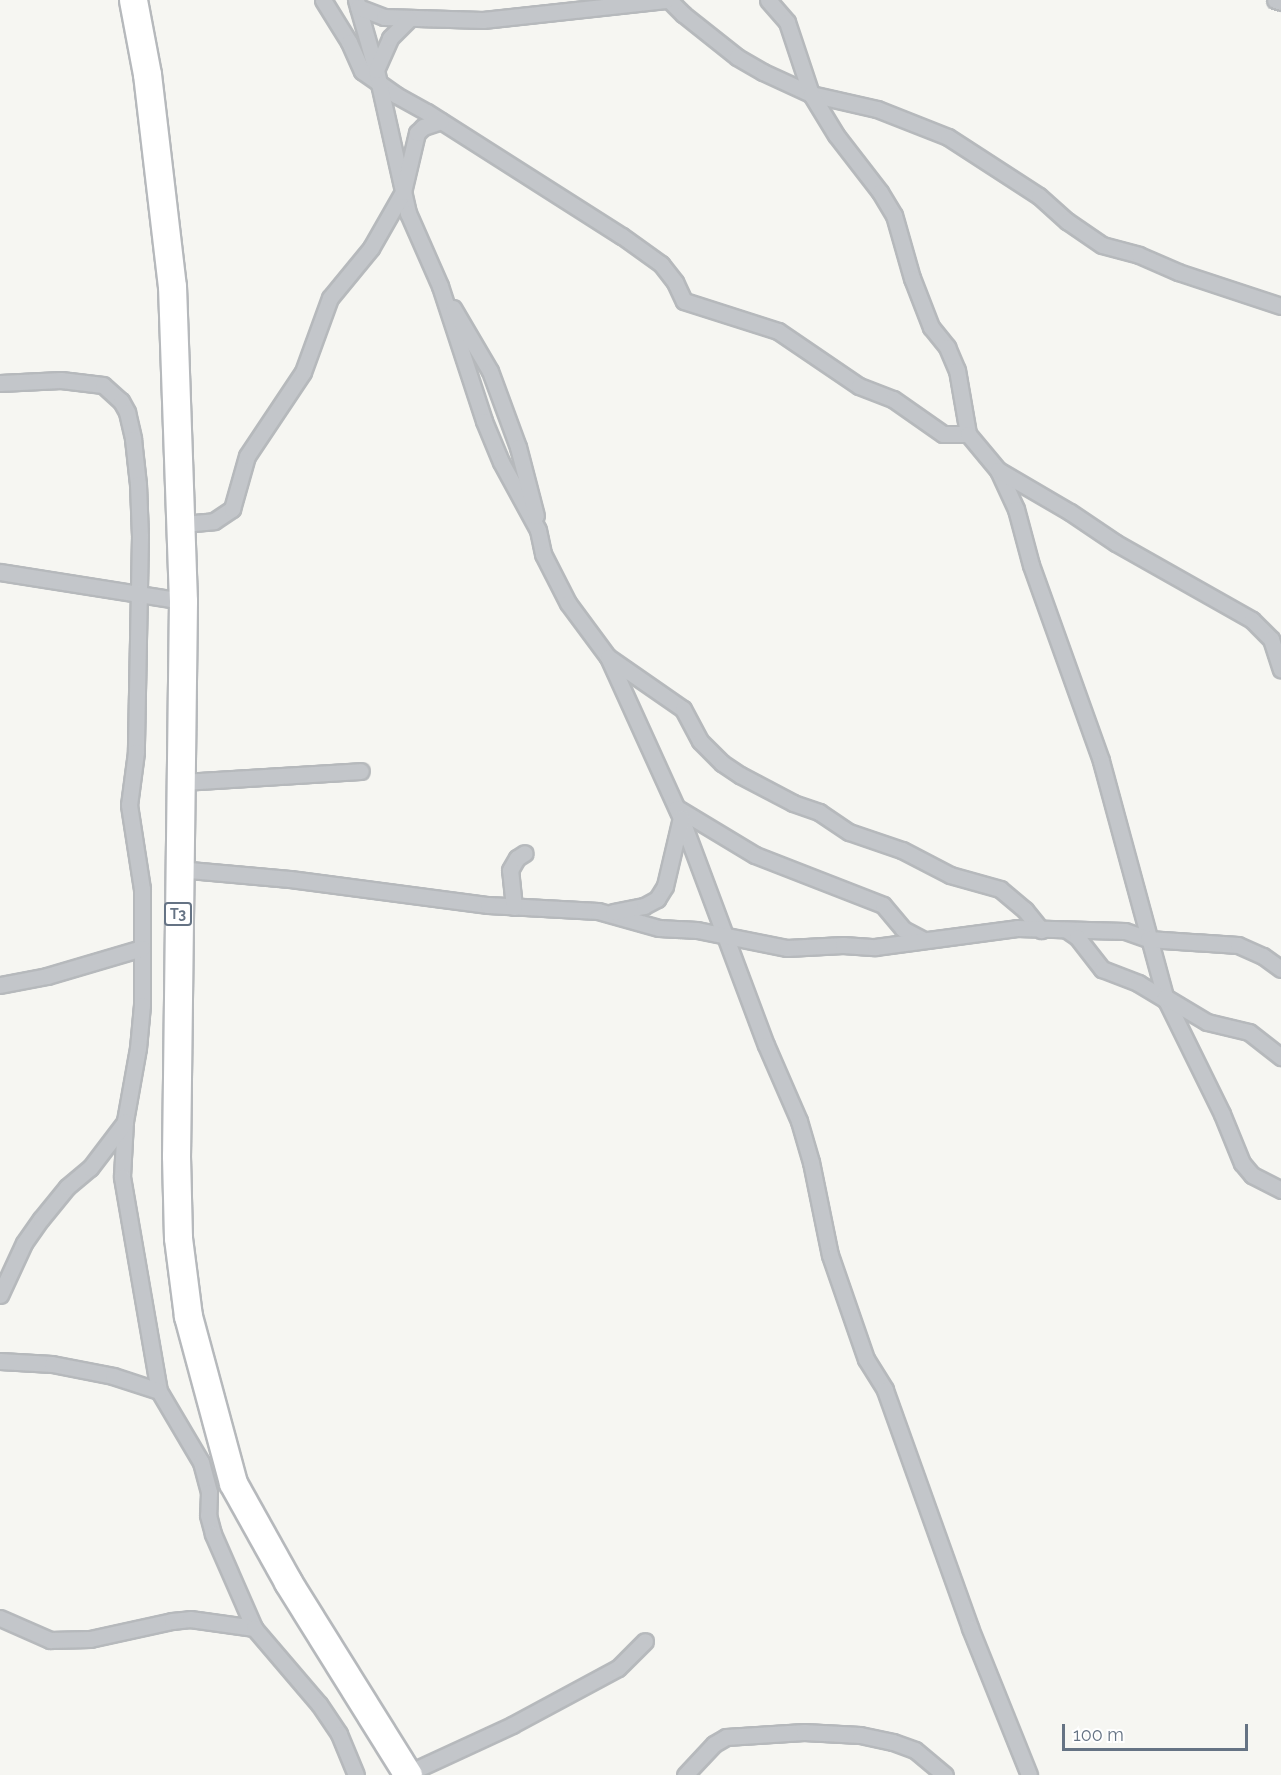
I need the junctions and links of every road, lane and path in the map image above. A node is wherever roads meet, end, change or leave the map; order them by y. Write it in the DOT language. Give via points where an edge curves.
graph roads {
  1 [pos="134,0"];
  2 [pos="323,0"];
  3 [pos="668,0"];
  4 [pos="768,0"];
  5 [pos="1275,0"];
  6 [pos="1281,2"];
  7 [pos="357,4"];
  8 [pos="409,20"];
  9 [pos="376,76"];
  10 [pos="812,94"];
  11 [pos="441,121"];
  12 [pos="403,192"];
  13 [pos="440,286"];
  14 [pos="1281,306"];
  15 [pos="0,383"];
  16 [pos="968,434"];
  17 [pos="998,470"];
  18 [pos="182,524"];
  19 [pos="538,531"];
  20 [pos="0,572"];
  21 [pos="139,595"];
  22 [pos="183,601"];
  23 [pos="608,657"];
  24 [pos="1281,669"];
  25 [pos="361,771"];
  26 [pos="182,782"];
  27 [pos="679,813"];
  28 [pos="525,853"];
  29 [pos="178,869"];
  30 [pos="514,907"];
  31 [pos="1141,908"];
  32 [pos="610,913"];
  33 [pos="1041,930"];
  34 [pos="1067,930"];
  35 [pos="1115,931"];
  36 [pos="723,934"];
  37 [pos="922,939"];
  38 [pos="1148,939"];
  39 [pos="142,948"];
  40 [pos="1281,969"];
  41 [pos="0,985"];
  42 [pos="1166,998"];
  43 [pos="1281,1057"];
  44 [pos="126,1121"];
  45 [pos="1281,1190"];
  46 [pos="0,1295"];
  47 [pos="0,1361"];
  48 [pos="159,1391"];
  49 [pos="0,1618"];
  50 [pos="254,1628"];
  51 [pos="645,1641"];
  52 [pos="356,1775"];
  53 [pos="406,1775"];
  54 [pos="685,1775"];
  55 [pos="945,1775"];
  56 [pos="1029,1775"];
  1 -- 18 [label="highway, T3" via="147,74 172,286"];
  2 -- 9 [label="street" via="362,71"];
  3 -- 8 [label="street" via="483,20"];
  3 -- 10 [label="street" via="737,57"];
  4 -- 10 [label="street" via="790,29"];
  5 -- 6 [label="street"];
  7 -- 8 [label="street" via="384,17"];
  7 -- 9 [label="street"];
  8 -- 9 [label="street" via="390,38"];
  9 -- 11 [label="street" via="396,95"];
  9 -- 12 [label="street"];
  10 -- 14 [label="street" via="877,109 948,137 1039,196 1102,245"];
  10 -- 16 [label="street" via="836,135 894,215 931,327 947,347 957,370"];
  11 -- 12 [label="street" via="423,127 417,134"];
  11 -- 16 [label="street" via="661,264 684,301 778,331 859,386 893,399 943,434"];
  12 -- 13 [label="street" via="418,240"];
  12 -- 18 [label="street" via="371,248 330,298 303,372 247,456 232,509 214,521"];
  13 -- 19 [label="street" via="488,430"];
  13 -- 19 [label="street" via="490,371 518,447"];
  15 -- 21 [label="street" via="93,382 110,388 121,401 129,421 138,483"];
  16 -- 17 [label="street"];
  17 -- 24 [label="street" via="1252,620 1270,639"];
  17 -- 31 [label="street" via="1016,509 1031,565 1091,731"];
  18 -- 22 [label="highway, T3"];
  19 -- 23 [label="street" via="543,554 568,603"];
  20 -- 21 [label="street"];
  21 -- 22 [label="street"];
  21 -- 39 [label="street" via="136,752 129,805 142,889"];
  22 -- 26 [label="highway, T3"];
  23 -- 27 [label="street"];
  23 -- 33 [label="street" via="678,704 700,741 740,775 849,832 902,850 950,875 1000,889"];
  25 -- 26 [label="street"];
  26 -- 29 [label="highway, T3"];
  27 -- 32 [label="street" via="665,886 657,899"];
  27 -- 36 [label="street"];
  27 -- 37 [label="street" via="755,855 883,905 903,929"];
  28 -- 30 [label="street" via="510,870"];
  29 -- 30 [label="street"];
  29 -- 53 [label="highway, T3" via="178,1238 188,1316 233,1483 288,1582"];
  30 -- 32 [label="street"];
  31 -- 35 [label="street" via="1130,923"];
  31 -- 38 [label="street"];
  32 -- 36 [label="street" via="659,928"];
  33 -- 34 [label="street"];
  33 -- 37 [label="street" via="1008,929"];
  34 -- 35 [label="street"];
  34 -- 42 [label="street" via="1102,969"];
  35 -- 38 [label="street"];
  36 -- 37 [label="street" via="787,948 875,947"];
  36 -- 56 [label="street" via="800,1121 830,1255 866,1359 885,1390 970,1628"];
  38 -- 40 [label="street" via="1238,945"];
  38 -- 42 [label="street"];
  39 -- 41 [label="street" via="47,976"];
  39 -- 44 [label="street" via="142,1005"];
  42 -- 43 [label="street" via="1207,1022 1250,1032"];
  42 -- 45 [label="street" via="1246,1171"];
  44 -- 46 [label="street" via="41,1219 24,1243"];
  44 -- 48 [label="street" via="122,1177"];
  47 -- 48 [label="street" via="52,1364 113,1376"];
  48 -- 50 [label="street" via="201,1462 209,1491 208,1515 213,1534"];
  49 -- 50 [label="street" via="50,1640 90,1639 190,1619"];
  50 -- 52 [label="street" via="320,1704 339,1734"];
  51 -- 53 [label="street" via="618,1668 512,1725"];
  54 -- 55 [label="street" via="714,1744 726,1737 823,1732 893,1742 915,1750"];
}
